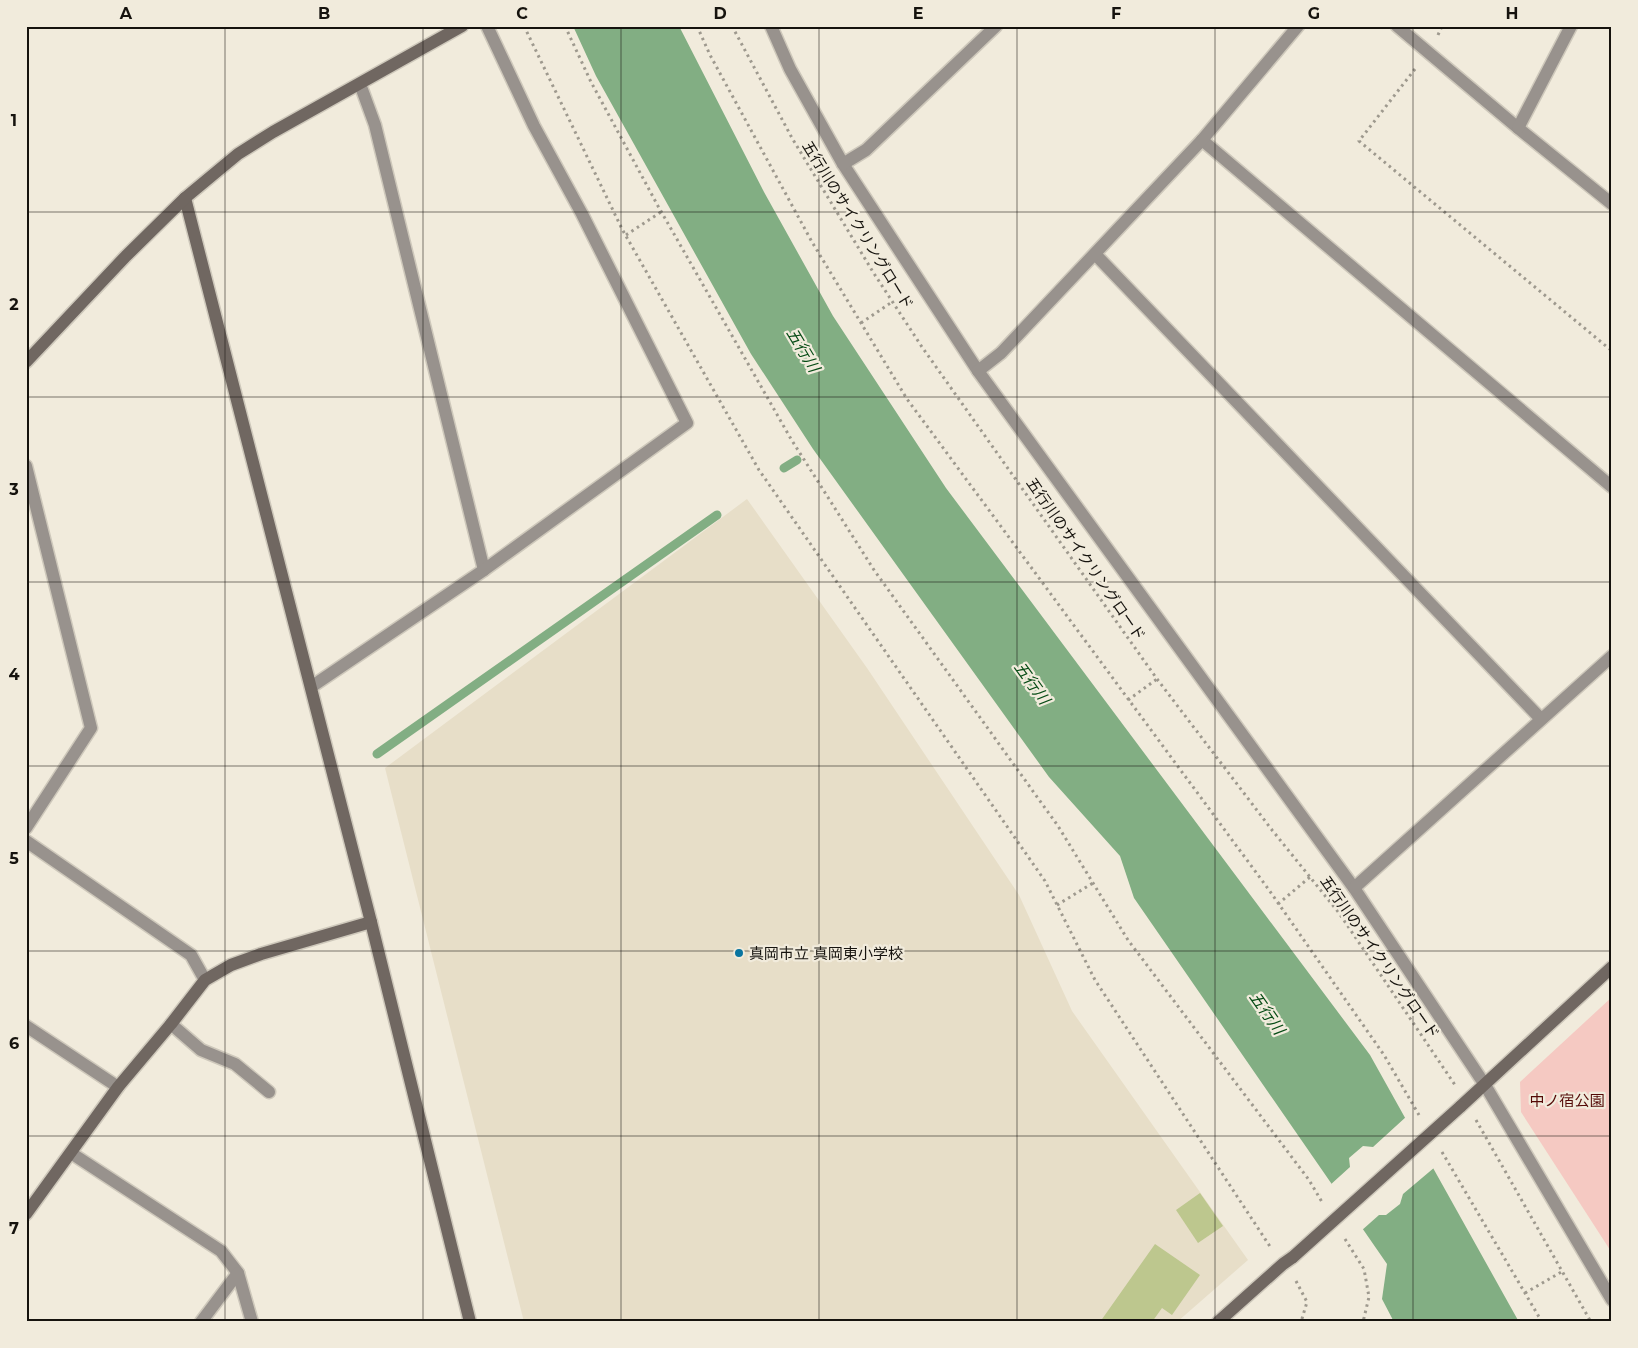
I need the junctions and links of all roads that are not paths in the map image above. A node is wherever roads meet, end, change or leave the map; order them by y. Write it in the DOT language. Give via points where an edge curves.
graph roads {
  1 [pos="462,26"];
  2 [pos="487,26"];
  3 [pos="772,26"];
  4 [pos="996,26"];
  5 [pos="1298,26"];
  6 [pos="1397,26"];
  7 [pos="1571,26"];
  8 [pos="360,84"];
  9 [pos="1518,128"];
  10 [pos="1202,140"];
  11 [pos="843,164"];
  12 [pos="186,198"];
  13 [pos="1612,204"];
  14 [pos="1095,254"];
  15 [pos="26,362"];
  16 [pos="978,371"];
  17 [pos="26,466"];
  18 [pos="1612,486"];
  19 [pos="484,570"];
  20 [pos="1612,656"];
  21 [pos="311,687"];
  22 [pos="1541,719"];
  23 [pos="26,828"];
  24 [pos="26,841"];
  25 [pos="1354,888"];
  26 [pos="371,922"];
  27 [pos="1612,967"];
  28 [pos="205,980"];
  29 [pos="171,1024"];
  30 [pos="26,1026"];
  31 [pos="1485,1085"];
  32 [pos="118,1087"];
  33 [pos="269,1092"];
  34 [pos="70,1153"];
  35 [pos="26,1214"];
  36 [pos="238,1273"];
  37 [pos="1612,1300"];
  38 [pos="201,1322"];
  39 [pos="252,1322"];
  40 [pos="470,1322"];
  41 [pos="1218,1322"];
  1 -- 8 [label="street"];
  2 -- 19 [label="street" via="534,126 687,423"];
  3 -- 11 [label="street" via="790,68"];
  4 -- 11 [label="street" via="866,150"];
  5 -- 10 [label="street"];
  6 -- 9 [label="street"];
  7 -- 9 [label="street"];
  8 -- 12 [label="street" via="238,154"];
  8 -- 19 [label="street" via="376,125"];
  9 -- 13 [label="street"];
  10 -- 14 [label="street"];
  10 -- 18 [label="street"];
  11 -- 16 [label="street"];
  12 -- 15 [label="street"];
  12 -- 21 [label="street"];
  14 -- 16 [label="street" via="1001,353"];
  14 -- 22 [label="street"];
  16 -- 25 [label="street"];
  17 -- 23 [label="street" via="91,728"];
  19 -- 21 [label="street"];
  20 -- 22 [label="street"];
  21 -- 26 [label="street"];
  22 -- 25 [label="street"];
  24 -- 28 [label="street" via="192,955"];
  25 -- 31 [label="street"];
  26 -- 28 [label="street" via="261,954"];
  26 -- 40 [label="street"];
  27 -- 31 [label="street"];
  28 -- 29 [label="street"];
  29 -- 32 [label="street"];
  29 -- 33 [label="street" via="201,1050 235,1064"];
  30 -- 32 [label="street"];
  31 -- 37 [label="street"];
  31 -- 41 [label="street, bridge"];
  32 -- 34 [label="street"];
  34 -- 35 [label="street"];
  34 -- 36 [label="street" via="221,1252"];
  36 -- 38 [label="street"];
  36 -- 39 [label="street"];
}
